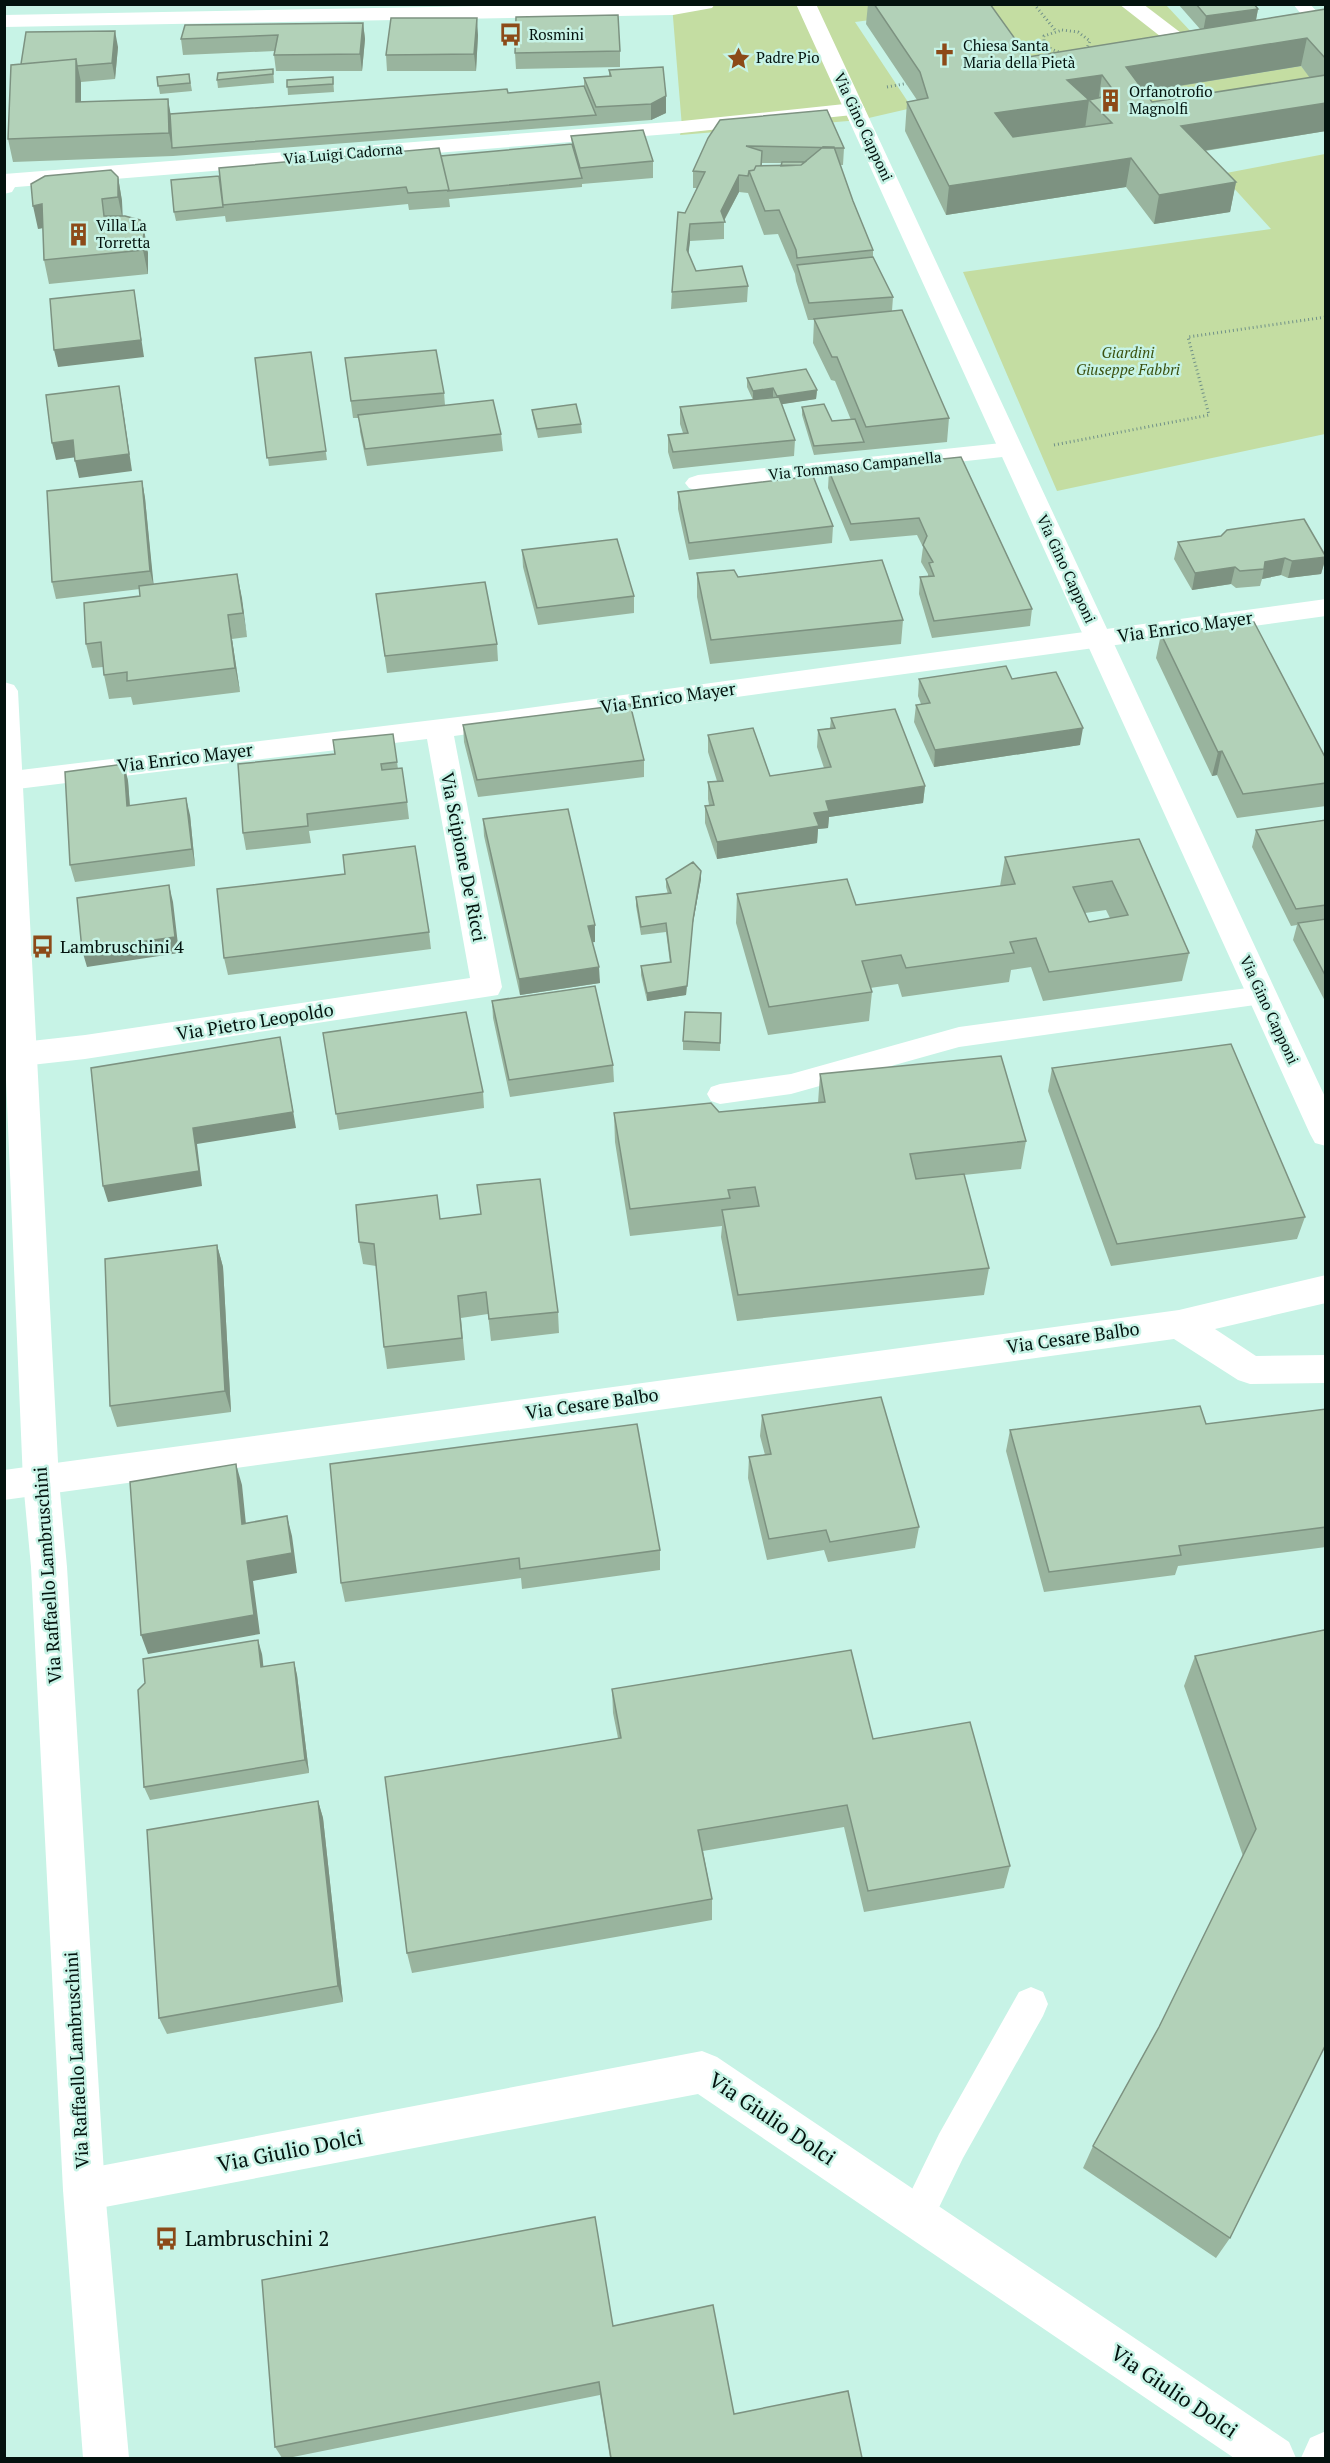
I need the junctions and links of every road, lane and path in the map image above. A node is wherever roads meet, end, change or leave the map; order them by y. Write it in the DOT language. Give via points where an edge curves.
graph roads {
  1 [pos="705,4"];
  2 [pos="806,4"];
  3 [pos="1035,4"];
  4 [pos="1129,4"];
  5 [pos="1301,4"];
  6 [pos="4,21"];
  7 [pos="1322,25"];
  8 [pos="1296,29"];
  9 [pos="1055,30"];
  10 [pos="1231,38"];
  11 [pos="918,81"];
  12 [pos="851,100"];
  13 [pos="4,184"];
  14 [pos="1326,317"];
  15 [pos="1050,446"];
  16 [pos="1011,450"];
  17 [pos="698,483"];
  18 [pos="1326,607"];
  19 [pos="1098,639"];
  20 [pos="4,691"];
  21 [pos="439,728"];
  22 [pos="9,780"];
  23 [pos="488,987"];
  24 [pos="1262,995"];
  25 [pos="22,1054"];
  26 [pos="720,1094"];
  27 [pos="1326,1134"];
  28 [pos="1326,1289"];
  29 [pos="1179,1324"];
  30 [pos="1326,1369"];
  31 [pos="41,1481"];
  32 [pos="4,1485"];
  33 [pos="1031,2004"];
  34 [pos="84,2190"];
  35 [pos="916,2218"];
  36 [pos="1326,2454"];
  37 [pos="106,2458"];
  38 [pos="1273,2458"];
  39 [pos="1323,2458"];
  1 -- 6 [label="street" via="673,9"];
  2 -- 12 [label="street, Via Gino Capponi"];
  3 -- 9 [label="path"];
  4 -- 10 [label="street" via="1180,43"];
  5 -- 7 [label="lane"];
  7 -- 8 [label="street"];
  9 -- 9 [label="path" via="1042,40 1053,51 1077,52 1089,44 1083,34"];
  11 -- 12 [label="path"];
  12 -- 13 [label="street, Via Luigi Cadorna" via="682,127"];
  12 -- 16 [label="street, Via Gino Capponi"];
  14 -- 15 [label="path" via="1188,337 1209,415"];
  16 -- 17 [label="street, Via Tommaso Campanella"];
  16 -- 19 [label="street, Via Gino Capponi"];
  18 -- 19 [label="street, Via Enrico Mayer"];
  19 -- 21 [label="street, Via Enrico Mayer"];
  19 -- 24 [label="street, Via Gino Capponi"];
  20 -- 22 [label="street, Via Raffaello Lambruschini"];
  21 -- 22 [label="street, Via Enrico Mayer"];
  21 -- 23 [label="street, Via Scipione De' Ricci"];
  22 -- 25 [label="street, Via Raffaello Lambruschini"];
  23 -- 25 [label="street, Via Pietro Leopoldo"];
  24 -- 26 [label="lane" via="959,1037 791,1084"];
  24 -- 27 [label="street, Via Gino Capponi"];
  25 -- 31 [label="street, Via Raffaello Lambruschini"];
  28 -- 29 [label="street, Via Cesare Balbo"];
  29 -- 30 [label="street" via="1250,1370"];
  29 -- 31 [label="street, Via Cesare Balbo"];
  31 -- 32 [label="street, Via Cesare Balbo"];
  31 -- 34 [label="street, Via Raffaello Lambruschini" via="50,1579"];
  33 -- 35 [label="lane" via="951,2146"];
  34 -- 35 [label="street, Via Giulio Dolci" via="702,2072"];
  34 -- 37 [label="street, Via Raffaello Lambruschini"];
  35 -- 38 [label="street, Via Giulio Dolci"];
  36 -- 39 [label="street"];
}
